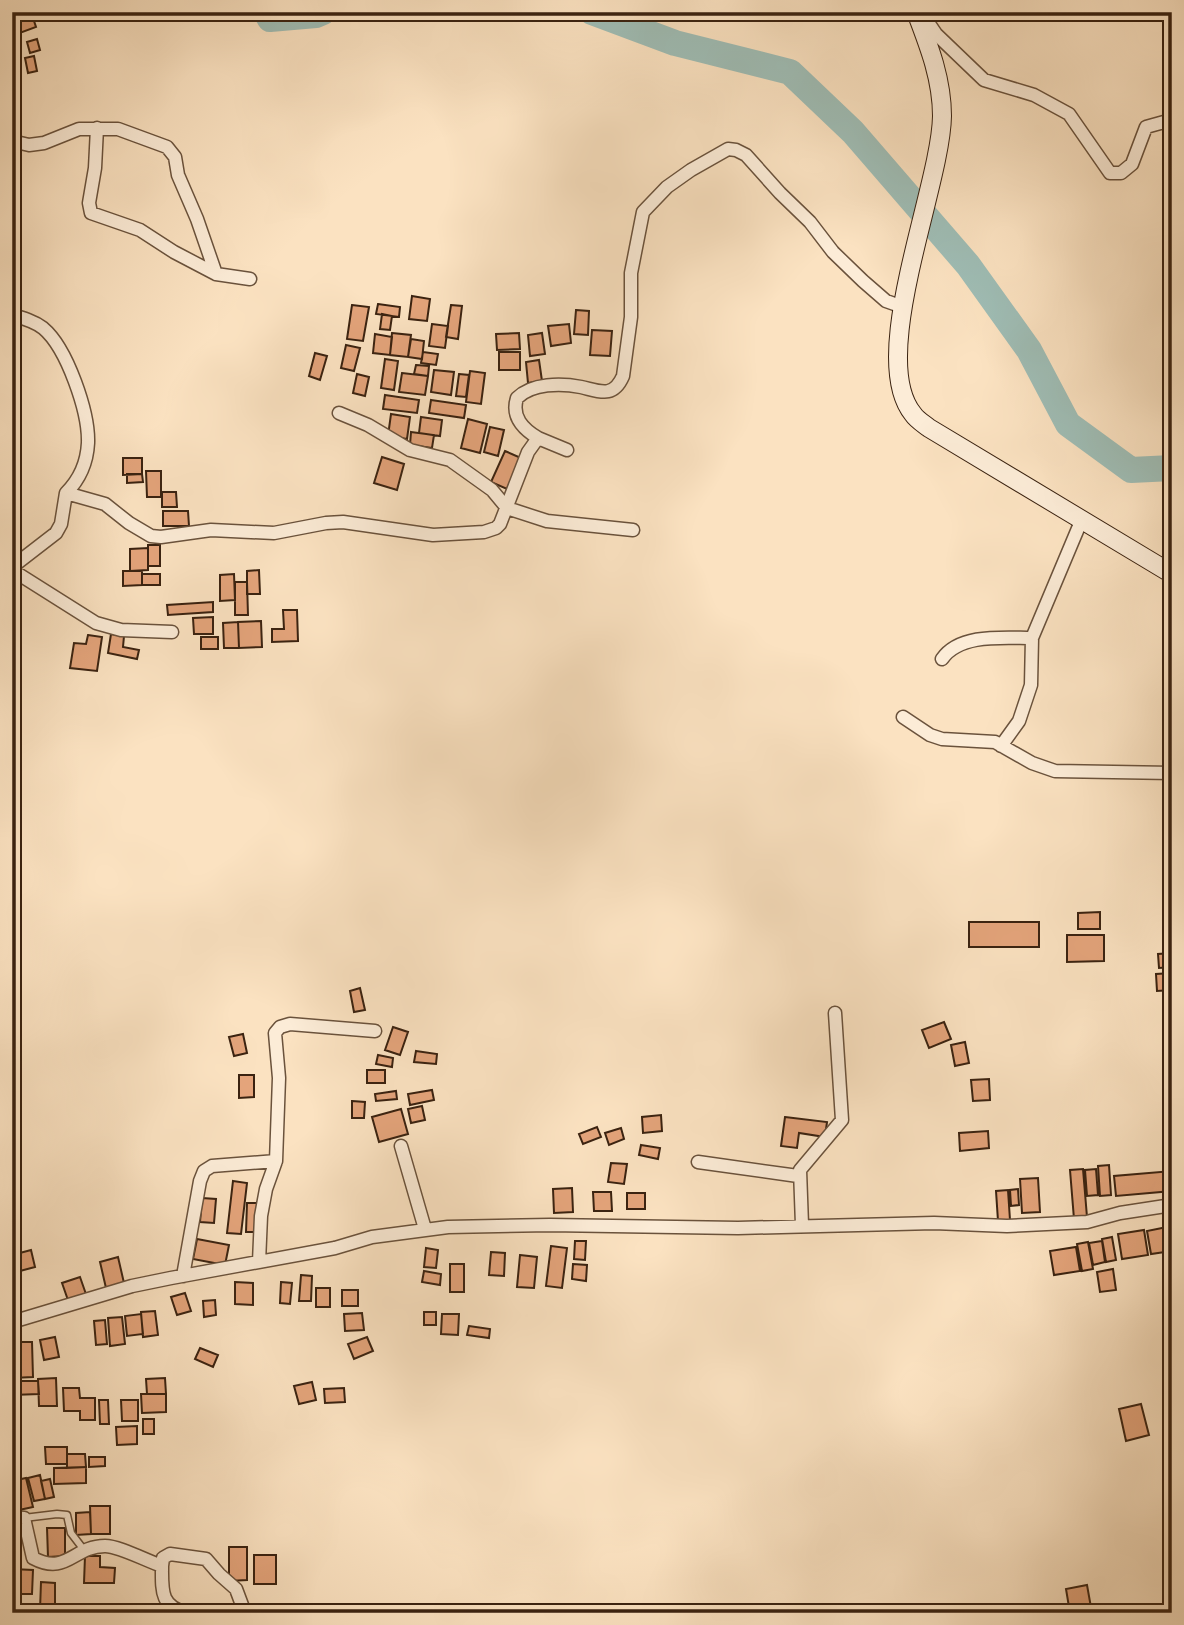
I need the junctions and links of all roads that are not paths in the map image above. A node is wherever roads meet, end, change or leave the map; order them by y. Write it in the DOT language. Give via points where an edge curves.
graph roads {
  1 [pos="918,12"];
  2 [pos="1172,124"];
  3 [pos="97,128"];
  4 [pos="12,141"];
  5 [pos="216,274"];
  6 [pos="250,279"];
  7 [pos="903,307"];
  8 [pos="12,315"];
  9 [pos="339,412"];
  10 [pos="538,438"];
  11 [pos="567,450"];
  12 [pos="66,493"];
  13 [pos="507,508"];
  14 [pos="1082,519"];
  15 [pos="633,530"];
  16 [pos="12,568"];
  17 [pos="1172,574"];
  18 [pos="172,632"];
  19 [pos="1032,638"];
  20 [pos="942,659"];
  21 [pos="903,717"];
  22 [pos="1001,746"];
  23 [pos="1172,773"];
  24 [pos="835,1013"];
  25 [pos="375,1031"];
  26 [pos="401,1146"];
  27 [pos="276,1161"];
  28 [pos="698,1162"];
  29 [pos="798,1176"];
  30 [pos="1172,1205"];
  31 [pos="802,1225"];
  32 [pos="425,1229"];
  33 [pos="259,1262"];
  34 [pos="183,1276"];
  35 [pos="12,1322"];
  36 [pos="18,1518"];
  37 [pos="84,1550"];
  38 [pos="162,1566"];
  39 [pos="187,1613"];
  40 [pos="245,1613"];
  1 -- 2 [label="street" via="984,80 1034,95 1069,114 1110,173 1121,173 1132,164 1146,127"];
  1 -- 7 [label="main road" via="935,59 942,114 937,161 914,244"];
  3 -- 4 [label="street" via="79,129 44,143"];
  3 -- 5 [label="street" via="118,128 172,151"];
  3 -- 5 [label="street" via="91,213 141,230"];
  5 -- 6 [label="street"];
  7 -- 10 [label="street" via="886,301 863,281 746,155 729,149 667,187 643,212 631,273 631,317 620,383 603,392 552,385 517,398 518,420"];
  7 -- 14 [label="main road" via="899,378 913,415"];
  8 -- 12 [label="street" via="37,323 52,337 81,402 88,433 85,460"];
  9 -- 13 [label="street" via="410,450 450,460 492,490"];
  10 -- 11 [label="street"];
  10 -- 13 [label="street"];
  12 -- 13 [label="street" via="105,503 129,523 161,537 211,530 274,533 343,522 433,535 484,532 496,528"];
  12 -- 16 [label="street" via="56,533"];
  13 -- 15 [label="street" via="547,521"];
  14 -- 17 [label="main road"];
  14 -- 19 [label="street"];
  16 -- 18 [label="street" via="96,623 121,630"];
  19 -- 20 [label="street" via="981,640 954,648"];
  19 -- 22 [label="street" via="1031,685 1019,721"];
  21 -- 22 [label="street" via="942,739"];
  22 -- 23 [label="street" via="1055,771"];
  24 -- 29 [label="street" via="842,1119"];
  25 -- 27 [label="street" via="290,1024 275,1033 279,1078"];
  26 -- 32 [label="street"];
  27 -- 33 [label="street" via="261,1216"];
  27 -- 34 [label="street" via="212,1166 204,1171"];
  28 -- 29 [label="street"];
  29 -- 31 [label="street"];
  30 -- 31 [label="street" via="1087,1222"];
  31 -- 32 [label="street"];
  32 -- 33 [label="street"];
  33 -- 34 [label="street"];
  34 -- 35 [label="street" via="132,1286"];
  36 -- 37 [label="lane" via="67,1515 71,1533"];
  36 -- 37 [label="street" via="33,1558 42,1563 63,1564"];
  37 -- 38 [label="street" via="117,1548"];
  38 -- 39 [label="street" via="167,1604"];
  38 -- 40 [label="street" via="163,1558 170,1554 206,1559 236,1589"];
}
